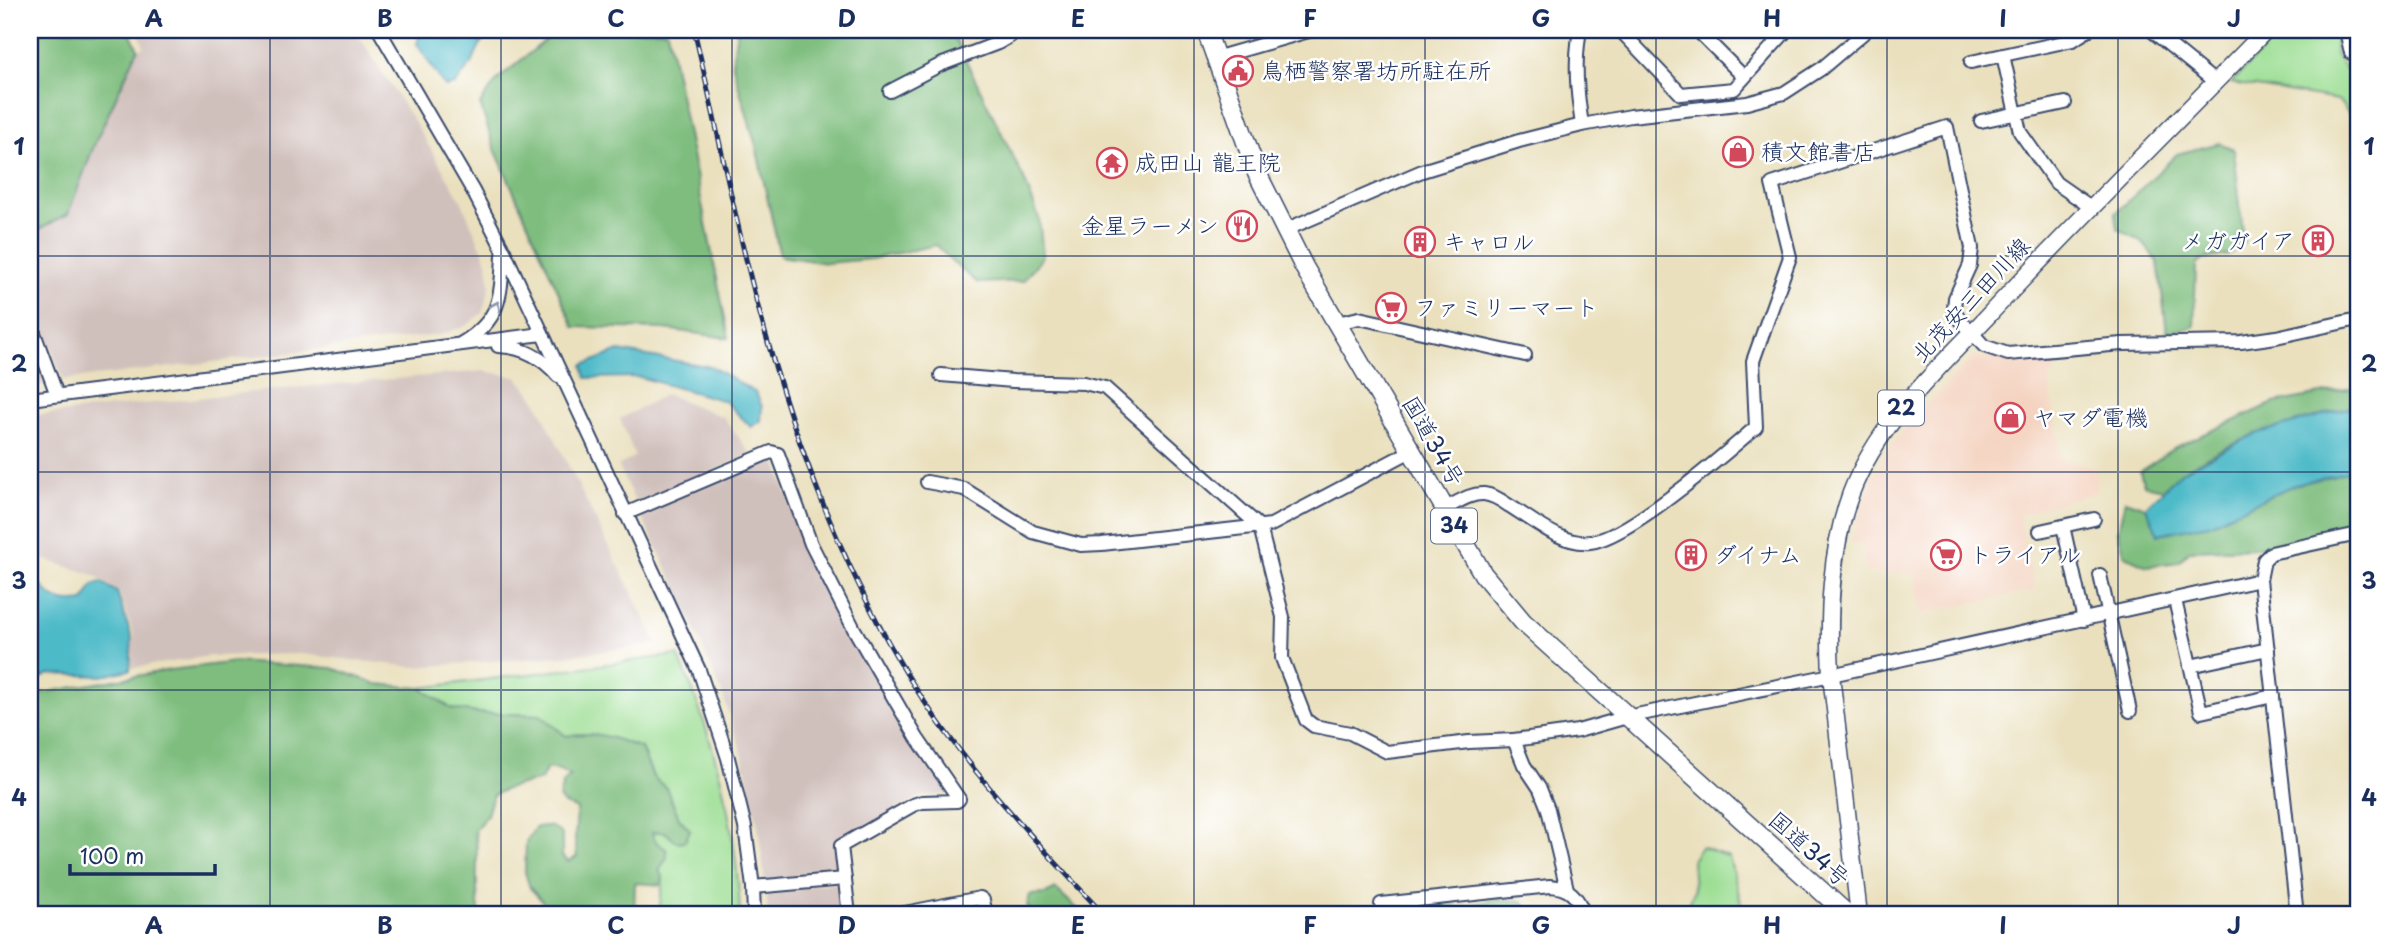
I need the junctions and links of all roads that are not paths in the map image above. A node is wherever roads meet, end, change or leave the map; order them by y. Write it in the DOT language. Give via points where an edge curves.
graph roads {
  1 [pos="379,30"];
  2 [pos="1009,30"];
  3 [pos="1206,30"];
  4 [pos="1312,30"];
  5 [pos="1580,30"];
  6 [pos="1620,30"];
  7 [pos="1697,30"];
  8 [pos="1867,30"];
  9 [pos="2088,30"];
  10 [pos="2151,30"];
  11 [pos="2266,30"];
  12 [pos="2346,30"];
  13 [pos="1781,32"];
  14 [pos="1275,35"];
  15 [pos="2358,50"];
  16 [pos="2003,55"];
  17 [pos="1215,58"];
  18 [pos="1971,62"];
  19 [pos="1744,77"];
  20 [pos="2215,82"];
  21 [pos="890,91"];
  22 [pos="2065,103"];
  23 [pos="2016,114"];
  24 [pos="1981,121"];
  25 [pos="1582,125"];
  26 [pos="2092,208"];
  27 [pos="1285,230"];
  28 [pos="503,251"];
  29 [pos="2358,320"];
  30 [pos="30,322"];
  31 [pos="1336,323"];
  32 [pos="1973,332"];
  33 [pos="542,334"];
  34 [pos="475,344"];
  35 [pos="458,345"];
  36 [pos="1525,355"];
  37 [pos="941,375"];
  38 [pos="565,385"];
  39 [pos="57,395"];
  40 [pos="30,399"];
  41 [pos="1411,451"];
  42 [pos="927,482"];
  43 [pos="1444,509"];
  44 [pos="625,514"];
  45 [pos="2094,519"];
  46 [pos="2063,526"];
  47 [pos="1260,527"];
  48 [pos="2040,531"];
  49 [pos="2358,534"];
  50 [pos="2099,575"];
  51 [pos="2260,580"];
  52 [pos="2175,600"];
  53 [pos="2108,615"];
  54 [pos="2084,620"];
  55 [pos="2268,649"];
  56 [pos="2190,666"];
  57 [pos="1831,676"];
  58 [pos="2273,696"];
  59 [pos="2130,711"];
  60 [pos="1626,717"];
  61 [pos="1514,740"];
  62 [pos="845,879"];
  63 [pos="753,887"];
  64 [pos="1567,889"];
  65 [pos="1381,904"];
  66 [pos="754,915"];
  67 [pos="849,915"];
  68 [pos="895,915"];
  69 [pos="986,915"];
  70 [pos="1584,915"];
  71 [pos="1848,915"];
  72 [pos="1859,915"];
  73 [pos="2297,915"];
  1 -- 28 [label="street"];
  2 -- 21 [label="street" via="1010,36 998,43"];
  3 -- 17 [label="highway, 国道34号 / 34"];
  4 -- 14 [label="street"];
  5 -- 25 [label="street" via="1575,59"];
  6 -- 19 [label="street" via="1681,94 1734,89"];
  7 -- 19 [label="street"];
  8 -- 25 [label="street" via="1784,93 1747,103"];
  9 -- 16 [label="street" via="2073,40"];
  10 -- 20 [label="street"];
  11 -- 20 [label="main road, 北茂安三田川線 / 22"];
  12 -- 15 [label="street" via="2351,53"];
  13 -- 19 [label="street"];
  14 -- 17 [label="street"];
  16 -- 18 [label="street"];
  16 -- 23 [label="street"];
  17 -- 27 [label="highway, 国道34号 / 34" via="1257,173"];
  20 -- 26 [label="main road, 北茂安三田川線 / 22"];
  22 -- 23 [label="street"];
  23 -- 24 [label="street"];
  23 -- 26 [label="street" via="2020,132 2056,183"];
  25 -- 27 [label="street" via="1422,172"];
  26 -- 32 [label="main road, 北茂安三田川線 / 22"];
  27 -- 31 [label="highway, 国道34号 / 34"];
  28 -- 33 [label="street"];
  35 -- 28 [label="street, one-way" via="477,334 491,318 500,297"];
  29 -- 32 [label="street" via="2241,342 2122,344 2008,354 1984,346"];
  30 -- 39 [label="street"];
  31 -- 36 [label="street" via="1359,318"];
  31 -- 41 [label="highway, 国道34号 / 34"];
  32 -- 43 [label="street" via="1954,309 1972,248 1947,127 1772,184 1790,257 1753,361 1756,427 1664,501 1600,541 1575,542 1492,496 1475,495"];
  32 -- 57 [label="main road, 北茂安三田川線 / 22" via="1900,409 1851,493 1831,590"];
  33 -- 34 [label="street"];
  33 -- 38 [label="street"];
  34 -- 35 [label="street"];
  34 -- 38 [label="street" via="513,347 533,355"];
  35 -- 39 [label="street"];
  37 -- 47 [label="street" via="1101,386"];
  38 -- 44 [label="street"];
  39 -- 40 [label="street"];
  41 -- 43 [label="highway, 国道34号 / 34"];
  41 -- 47 [label="street" via="1280,521"];
  42 -- 47 [label="street" via="964,489 1033,532 1081,545"];
  43 -- 60 [label="highway, 国道34号 / 34" via="1483,574 1523,622"];
  44 -- 62 [label="street" via="771,452 778,454 811,544 854,629 917,738 959,799 914,805 841,846"];
  44 -- 63 [label="street" via="703,683 729,758"];
  45 -- 46 [label="street"];
  46 -- 48 [label="street"];
  46 -- 54 [label="street"];
  47 -- 61 [label="street" via="1283,617 1282,658 1306,720 1350,733 1387,751"];
  49 -- 51 [label="street" via="2272,553 2264,560"];
  50 -- 53 [label="street"];
  51 -- 52 [label="street"];
  51 -- 55 [label="street"];
  52 -- 53 [label="street"];
  52 -- 56 [label="street"];
  53 -- 54 [label="street"];
  53 -- 59 [label="street"];
  54 -- 57 [label="street"];
  55 -- 56 [label="street"];
  55 -- 58 [label="street"];
  56 -- 58 [label="street" via="2201,712"];
  57 -- 60 [label="street"];
  57 -- 72 [label="main road, 北茂安三田川線 / 22"];
  58 -- 73 [label="street"];
  60 -- 61 [label="street" via="1578,731"];
  60 -- 71 [label="highway, 国道34号 / 34"];
  61 -- 64 [label="street" via="1548,809"];
  62 -- 63 [label="street"];
  62 -- 67 [label="street"];
  63 -- 66 [label="street"];
  64 -- 65 [label="street" via="1550,886"];
  64 -- 70 [label="street" via="1581,904"];
  68 -- 69 [label="street" via="979,898"];
}
